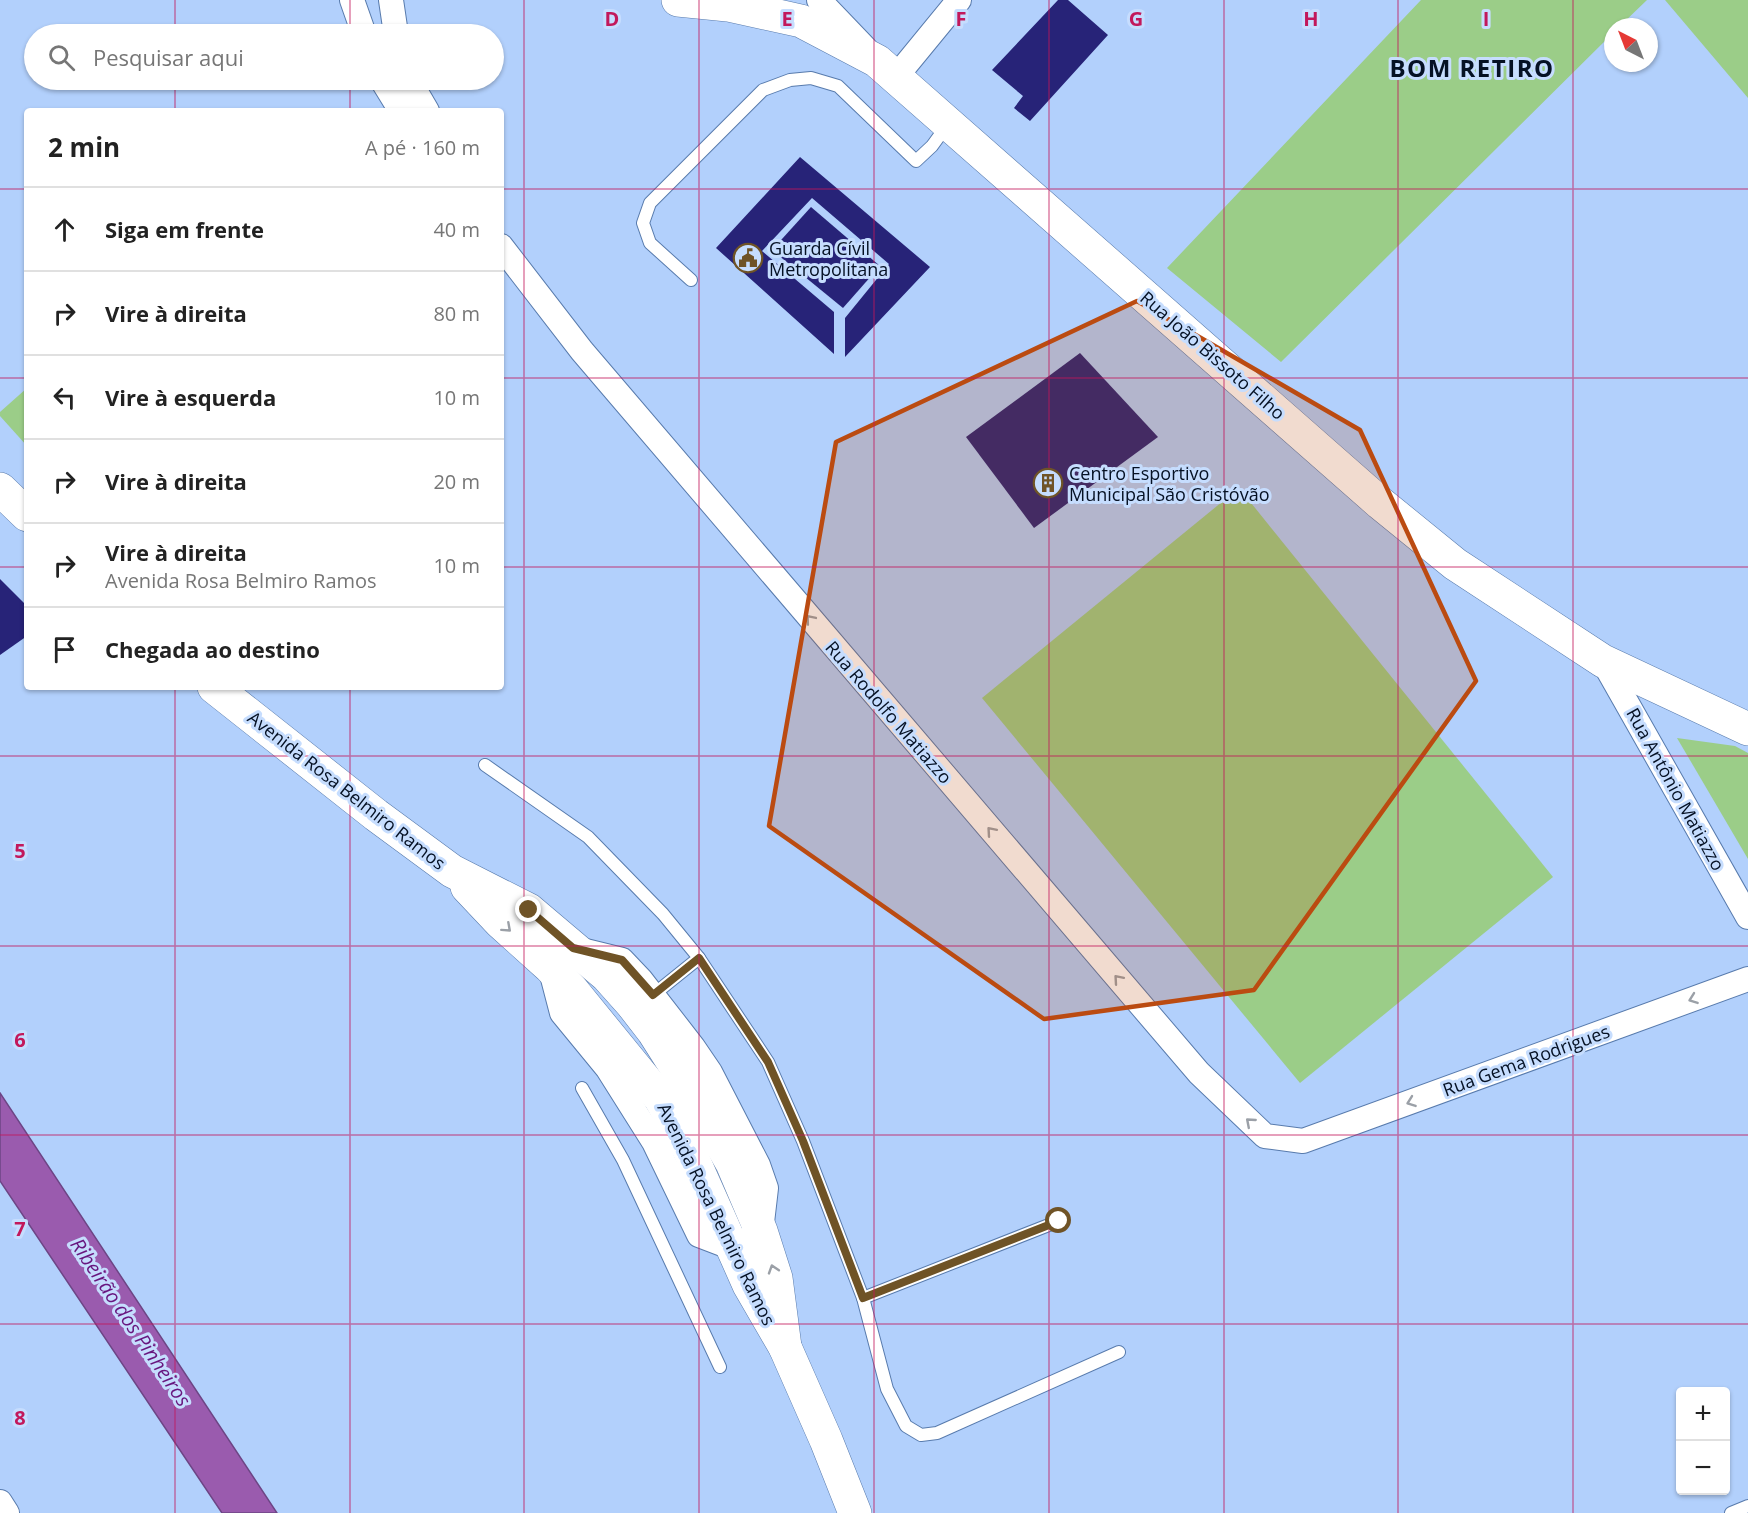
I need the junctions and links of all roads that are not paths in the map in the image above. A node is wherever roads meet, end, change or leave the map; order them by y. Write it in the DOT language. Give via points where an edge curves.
graph roads {
  1 [pos="352,0"];
  2 [pos="391,0"];
  3 [pos="678,0"];
  4 [pos="819,0"];
  5 [pos="959,0"];
  6 [pos="730,2"];
  7 [pos="360,24"];
  8 [pos="395,24"];
  9 [pos="886,69"];
  10 [pos="388,90"];
  11 [pos="415,90"];
  12 [pos="399,108"];
  13 [pos="425,108"];
  14 [pos="948,123"];
  15 [pos="504,250"];
  16 [pos="691,280"];
  17 [pos="0,489"];
  18 [pos="24,512"];
  19 [pos="1603,660"];
  20 [pos="218,690"];
  21 [pos="1748,729"];
  22 [pos="485,765"];
  23 [pos="1748,917"];
  24 [pos="699,958"];
  25 [pos="565,968"];
  26 [pos="1748,979"];
  27 [pos="653,995"];
  28 [pos="582,1088"];
  29 [pos="674,1092"];
  30 [pos="1303,1142"];
  31 [pos="1059,1221"];
  32 [pos="748,1227"];
  33 [pos="863,1298"];
  34 [pos="1119,1353"];
  35 [pos="720,1367"];
  36 [pos="0,1503"];
  37 [pos="1748,1506"];
  38 [pos="7,1513"];
  39 [pos="855,1513"];
  40 [pos="1731,1513"];
  1 -- 7 [label="street"];
  2 -- 8 [label="street"];
  3 -- 6 [label="main road, Rua João Bissoto Filho"];
  4 -- 9 [label="street"];
  5 -- 9 [label="street"];
  6 -- 9 [label="main road, Rua João Bissoto Filho" via="801,21"];
  9 -- 14 [label="main road, Rua João Bissoto Filho"];
  10 -- 12 [label="street"];
  11 -- 13 [label="street"];
  14 -- 16 [label="lane" via="916,161 838,86 811,78 790,80 763,90 650,203 643,223 651,243"];
  14 -- 19 [label="main road, Rua João Bissoto Filho" via="1455,564"];
  30 -- 15 [label="street, Rua Rodolfo Matiazzo, one-way" via="1265,1136 1199,1073 582,351"];
  17 -- 18 [label="main road"];
  19 -- 21 [label="main road, Rua João Bissoto Filho"];
  19 -- 23 [label="street, Rua Antônio Matiazzo"];
  20 -- 25 [label="main road, Avenida Rosa Belmiro Ramos" via="452,871 529,910"];
  22 -- 24 [label="lane" via="588,837 663,914"];
  24 -- 27 [label="lane"];
  24 -- 33 [label="lane" via="768,1062"];
  25 -- 27 [label="street" via="622,960"];
  25 -- 29 [label="main road" via="628,1028"];
  25 -- 32 [label="street" via="562,1013 608,1069 654,1142 697,1232 703,1237"];
  26 -- 30 [label="street, Rua Gema Rodrigues, one-way"];
  27 -- 32 [label="street" via="710,1072 758,1165 766,1188"];
  28 -- 35 [label="lane" via="623,1160"];
  29 -- 32 [label="main road, Avenida Rosa Belmiro Ramos" via="689,1150"];
  29 -- 32 [label="main road, Avenida Rosa Belmiro Ramos" via="732,1163"];
  31 -- 33 [label="lane"];
  32 -- 39 [label="main road, Avenida Rosa Belmiro Ramos" via="776,1278 785,1347"];
  33 -- 34 [label="lane" via="887,1389 906,1426 921,1435 937,1432"];
  36 -- 38 [label="street"];
  37 -- 40 [label="lane"];
}
